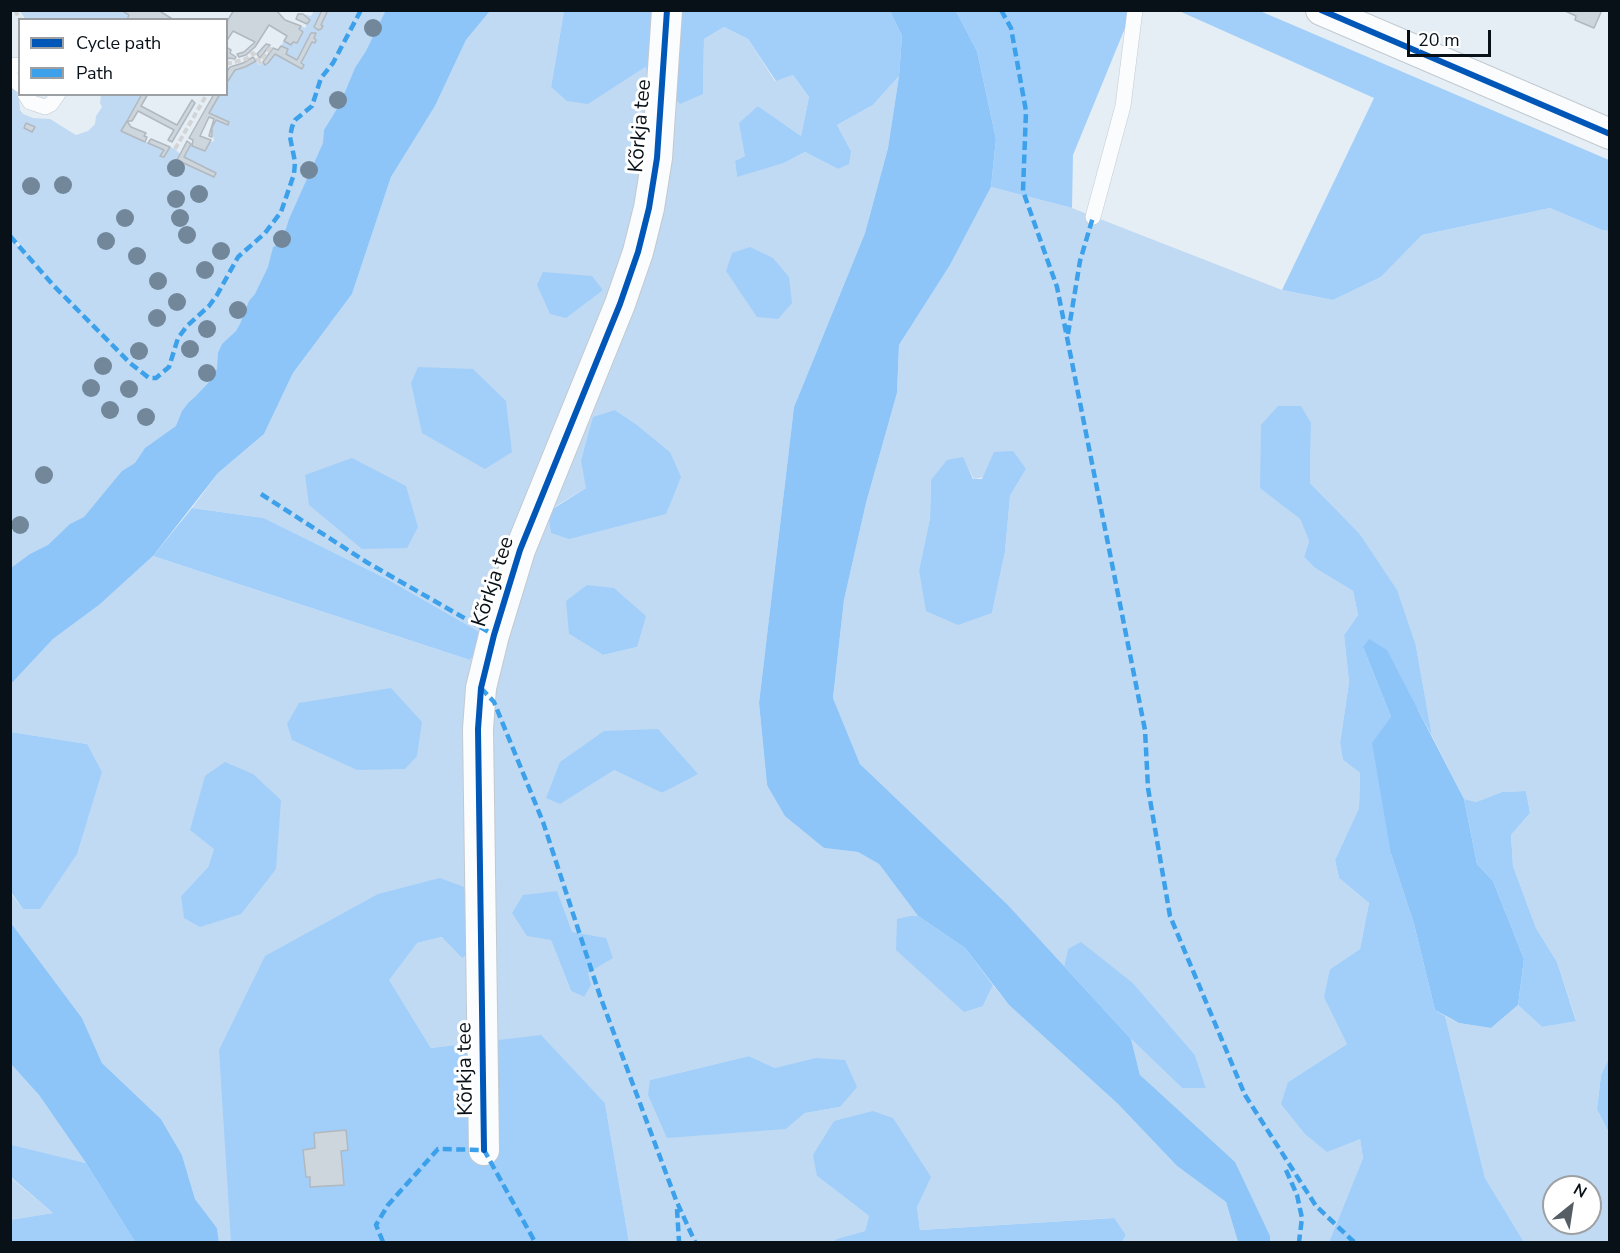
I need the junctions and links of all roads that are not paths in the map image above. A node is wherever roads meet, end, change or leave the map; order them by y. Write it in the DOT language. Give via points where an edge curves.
graph roads {
  1 [pos="667,10"];
  2 [pos="1136,10"];
  3 [pos="1321,10"];
  4 [pos="26,96"];
  5 [pos="57,96"];
  6 [pos="1610,134"];
  7 [pos="1093,217"];
  8 [pos="484,1150"];
  1 -- 8 [label="street, Kõrkja tee" via="657,158 638,252 520,550 481,688 478,729"];
  2 -- 7 [label="lane" via="1123,106"];
  3 -- 6 [label="street"];
  4 -- 5 [label="lane" via="30,102 45,107"];
}
